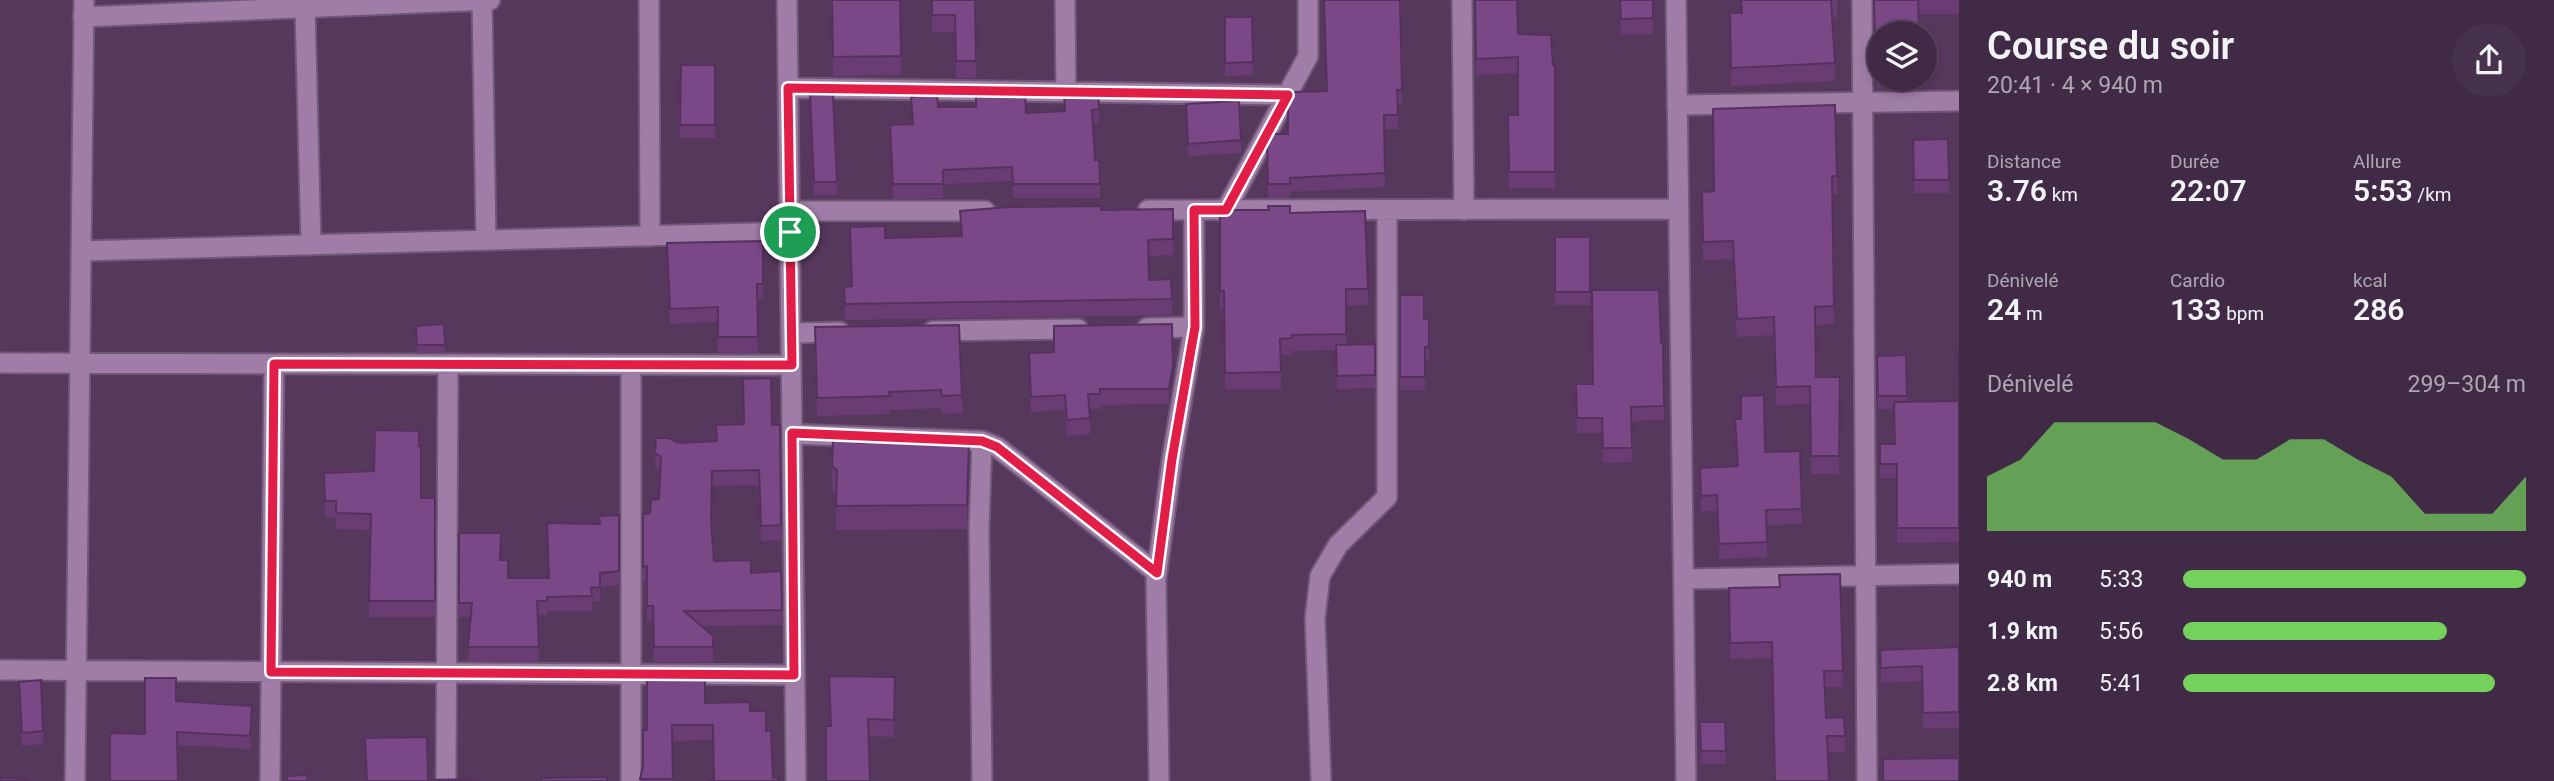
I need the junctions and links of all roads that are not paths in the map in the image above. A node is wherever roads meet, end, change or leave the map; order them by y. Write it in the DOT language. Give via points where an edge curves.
graph roads {
  1 [pos="482,0"];
  2 [pos="490,0"];
  3 [pos="649,0"];
  4 [pos="787,0"];
  5 [pos="1065,0"];
  6 [pos="1308,0"];
  7 [pos="1462,0"];
  8 [pos="1676,0"];
  9 [pos="1862,0"];
  10 [pos="305,8"];
  11 [pos="84,9"];
  12 [pos="788,88"];
  13 [pos="1066,92"];
  14 [pos="1288,95"];
  15 [pos="1959,101"];
  16 [pos="1862,102"];
  17 [pos="1677,105"];
  18 [pos="1679,209"];
  19 [pos="1124,210"];
  20 [pos="1194,210"];
  21 [pos="1226,210"];
  22 [pos="1387,210"];
  23 [pos="1464,210"];
  24 [pos="789,211"];
  25 [pos="999,211"];
  26 [pos="790,232"];
  27 [pos="650,236"];
  28 [pos="486,240"];
  29 [pos="311,245"];
  30 [pos="81,251"];
  31 [pos="1195,327"];
  32 [pos="1125,328"];
  33 [pos="1097,329"];
  34 [pos="916,331"];
  35 [pos="860,332"];
  36 [pos="791,333"];
  37 [pos="0,363"];
  38 [pos="80,363"];
  39 [pos="274,364"];
  40 [pos="447,364"];
  41 [pos="631,365"];
  42 [pos="792,365"];
  43 [pos="792,433"];
  44 [pos="982,441"];
  45 [pos="1157,573"];
  46 [pos="1959,575"];
  47 [pos="1866,576"];
  48 [pos="1684,579"];
  49 [pos="0,670"];
  50 [pos="75,671"];
  51 [pos="271,672"];
  52 [pos="446,673"];
  53 [pos="630,674"];
  54 [pos="794,675"];
  55 [pos="75,781"];
  56 [pos="271,781"];
  57 [pos="446,781"];
  58 [pos="631,781"];
  59 [pos="796,781"];
  60 [pos="982,781"];
  61 [pos="1159,781"];
  62 [pos="1321,781"];
  63 [pos="1686,781"];
  64 [pos="1867,781"];
  1 -- 2 [label="street"];
  1 -- 10 [label="street"];
  1 -- 28 [label="street"];
  3 -- 27 [label="street"];
  4 -- 12 [label="street"];
  5 -- 13 [label="street"];
  6 -- 14 [label="street" via="1308,56"];
  7 -- 23 [label="street"];
  8 -- 17 [label="street"];
  9 -- 16 [label="street"];
  10 -- 11 [label="street"];
  10 -- 29 [label="street"];
  11 -- 30 [label="street"];
  12 -- 13 [label="street"];
  12 -- 24 [label="street"];
  13 -- 14 [label="street"];
  14 -- 21 [label="street"];
  15 -- 16 [label="street"];
  16 -- 17 [label="street"];
  16 -- 47 [label="street"];
  17 -- 18 [label="street"];
  18 -- 23 [label="street"];
  18 -- 48 [label="street"];
  19 -- 20 [label="street"];
  20 -- 21 [label="street"];
  20 -- 31 [label="street"];
  21 -- 22 [label="street"];
  22 -- 23 [label="street"];
  22 -- 62 [label="street" via="1387,497 1338,545 1320,576 1315,618"];
  24 -- 25 [label="street"];
  24 -- 26 [label="street"];
  26 -- 27 [label="street"];
  26 -- 36 [label="street"];
  27 -- 28 [label="street"];
  28 -- 29 [label="street"];
  29 -- 30 [label="street"];
  30 -- 38 [label="street"];
  31 -- 32 [label="street"];
  31 -- 45 [label="street"];
  33 -- 34 [label="street"];
  35 -- 36 [label="street"];
  36 -- 42 [label="street"];
  37 -- 38 [label="street"];
  38 -- 39 [label="street"];
  38 -- 50 [label="street"];
  39 -- 40 [label="street"];
  39 -- 51 [label="street"];
  40 -- 41 [label="street"];
  40 -- 52 [label="street"];
  41 -- 42 [label="street"];
  41 -- 53 [label="street"];
  42 -- 43 [label="street"];
  43 -- 44 [label="street"];
  43 -- 54 [label="street"];
  44 -- 45 [label="street" via="997,447"];
  44 -- 60 [label="street"];
  45 -- 61 [label="street"];
  46 -- 47 [label="street"];
  47 -- 48 [label="street"];
  47 -- 64 [label="street"];
  48 -- 63 [label="street"];
  49 -- 50 [label="street"];
  50 -- 51 [label="street"];
  50 -- 55 [label="street"];
  51 -- 52 [label="street"];
  51 -- 56 [label="street"];
  52 -- 53 [label="street"];
  52 -- 57 [label="street"];
  53 -- 54 [label="street"];
  53 -- 58 [label="street"];
  54 -- 59 [label="street"];
}
